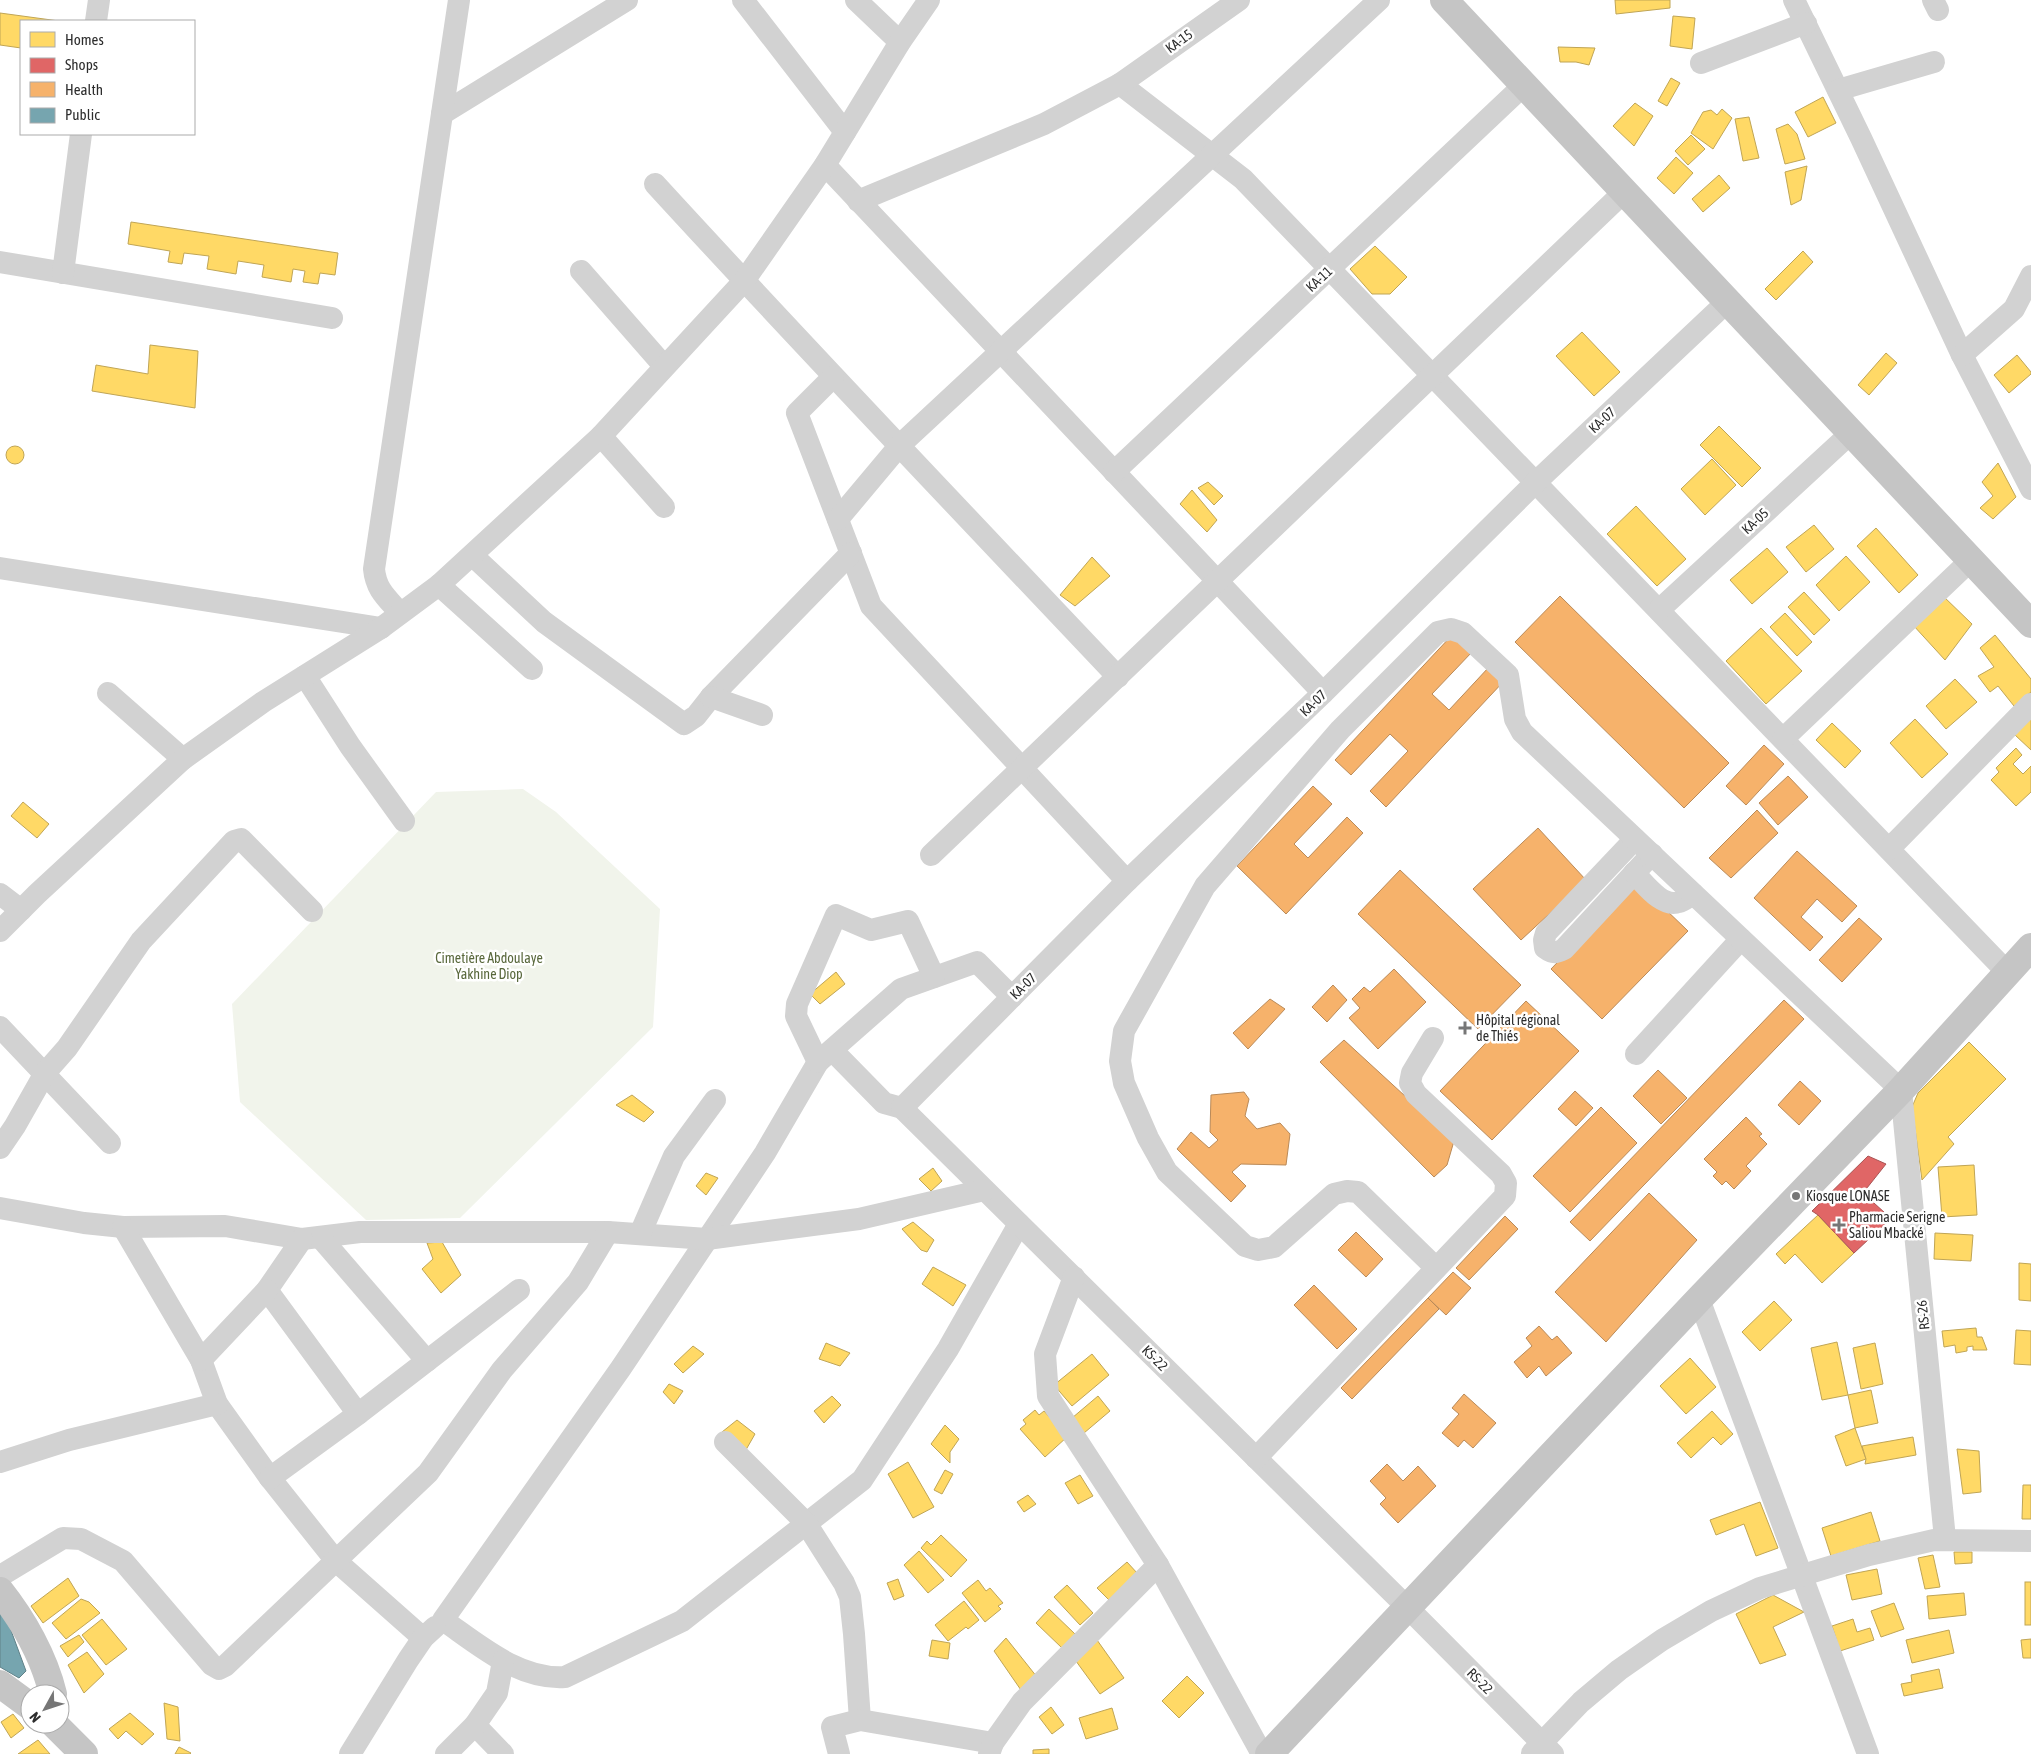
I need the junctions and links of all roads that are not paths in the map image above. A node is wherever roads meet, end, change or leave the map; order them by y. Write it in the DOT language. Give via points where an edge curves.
graph roads {
  1 [pos="99,0"];
  2 [pos="459,0"];
  3 [pos="627,0"];
  4 [pos="743,0"];
  5 [pos="856,0"];
  6 [pos="929,0"];
  7 [pos="1239,0"];
  8 [pos="1379,0"];
  9 [pos="1444,0"];
  10 [pos="1794,0"];
  11 [pos="96,20"];
  12 [pos="1806,23"];
  13 [pos="900,42"];
  14 [pos="1701,62"];
  15 [pos="1934,62"];
  16 [pos="1120,84"];
  17 [pos="1524,85"];
  18 [pos="1838,90"];
  19 [pos="442,114"];
  20 [pos="845,132"];
  21 [pos="81,135"];
  22 [pos="1212,155"];
  23 [pos="825,165"];
  24 [pos="655,184"];
  25 [pos="1624,192"];
  26 [pos="858,200"];
  27 [pos="0,262"];
  28 [pos="1330,269"];
  29 [pos="581,271"];
  30 [pos="63,273"];
  31 [pos="2031,276"];
  32 [pos="744,282"];
  33 [pos="1728,301"];
  34 [pos="332,318"];
  35 [pos="1001,352"];
  36 [pos="1962,355"];
  37 [pos="664,366"];
  38 [pos="1433,375"];
  39 [pos="833,377"];
  40 [pos="1851,432"];
  41 [pos="601,436"];
  42 [pos="900,445"];
  43 [pos="1114,472"];
  44 [pos="1536,482"];
  45 [pos="2031,489"];
  46 [pos="664,507"];
  47 [pos="838,519"];
  48 [pos="851,553"];
  49 [pos="473,556"];
  50 [pos="1971,560"];
  51 [pos="0,568"];
  52 [pos="1217,581"];
  53 [pos="439,585"];
  54 [pos="1659,610"];
  55 [pos="400,613"];
  56 [pos="2031,624"];
  57 [pos="381,628"];
  58 [pos="532,670"];
  59 [pos="305,676"];
  60 [pos="1118,676"];
  61 [pos="108,693"];
  62 [pos="1323,693"];
  63 [pos="711,697"];
  64 [pos="2031,704"];
  65 [pos="762,715"];
  66 [pos="1783,739"];
  67 [pos="183,759"];
  68 [pos="1022,768"];
  69 [pos="404,821"];
  70 [pos="1635,839"];
  71 [pos="1889,849"];
  72 [pos="1652,854"];
  73 [pos="931,855"];
  74 [pos="1634,873"];
  75 [pos="1127,881"];
  76 [pos="0,894"];
  77 [pos="1693,894"];
  78 [pos="21,910"];
  79 [pos="312,911"];
  80 [pos="0,932"];
  81 [pos="1741,939"];
  82 [pos="2031,947"];
  83 [pos="2007,972"];
  84 [pos="934,977"];
  85 [pos="1012,997"];
  86 [pos="0,1027"];
  87 [pos="1432,1038"];
  88 [pos="1636,1054"];
  89 [pos="825,1056"];
  90 [pos="45,1073"];
  91 [pos="1901,1090"];
  92 [pos="715,1100"];
  93 [pos="902,1108"];
  94 [pos="110,1143"];
  95 [pos="0,1148"];
  96 [pos="984,1190"];
  97 [pos="0,1208"];
  98 [pos="1019,1224"];
  99 [pos="123,1227"];
  100 [pos="608,1232"];
  101 [pos="640,1234"];
  102 [pos="311,1238"];
  103 [pos="707,1239"];
  104 [pos="1436,1268"];
  105 [pos="1074,1278"];
  106 [pos="267,1290"];
  107 [pos="519,1290"];
  108 [pos="1699,1298"];
  109 [pos="201,1360"];
  110 [pos="427,1361"];
  111 [pos="217,1404"];
  112 [pos="358,1414"];
  113 [pos="725,1442"];
  114 [pos="1256,1458"];
  115 [pos="0,1462"];
  116 [pos="270,1478"];
  117 [pos="806,1523"];
  118 [pos="1945,1539"];
  119 [pos="2031,1541"];
  120 [pos="336,1561"];
  121 [pos="1158,1566"];
  122 [pos="1803,1575"];
  123 [pos="0,1576"];
  124 [pos="0,1591"];
  125 [pos="1407,1607"];
  126 [pos="443,1620"];
  127 [pos="423,1638"];
  128 [pos="503,1661"];
  129 [pos="51,1684"];
  130 [pos="1,1686"];
  131 [pos="20,1699"];
  132 [pos="860,1720"];
  133 [pos="475,1725"];
  134 [pos="66,1734"];
  135 [pos="991,1748"];
  136 [pos="1542,1750"];
  137 [pos="84,1754"];
  138 [pos="350,1754"];
  139 [pos="446,1754"];
  140 [pos="503,1754"];
  141 [pos="839,1754"];
  142 [pos="1262,1754"];
  143 [pos="1269,1754"];
  144 [pos="1868,1754"];
  1 -- 11 [label="street"];
  2 -- 19 [label="street"];
  3 -- 19 [label="street"];
  4 -- 20 [label="street"];
  5 -- 13 [label="street"];
  6 -- 13 [label="street"];
  7 -- 16 [label="street, KA-15"];
  8 -- 22 [label="street"];
  9 -- 17 [label="main road"];
  10 -- 12 [label="street"];
  12 -- 14 [label="street"];
  12 -- 18 [label="street"];
  13 -- 20 [label="street"];
  15 -- 18 [label="street"];
  16 -- 22 [label="street"];
  16 -- 26 [label="street, KA-15" via="1044,124"];
  17 -- 25 [label="main road"];
  17 -- 28 [label="street, KA-11"];
  18 -- 36 [label="street"];
  19 -- 55 [label="street" via="374,569 380,590"];
  20 -- 23 [label="street"];
  21 -- 30 [label="street"];
  22 -- 28 [label="street" via="1243,179"];
  22 -- 35 [label="street"];
  23 -- 26 [label="street"];
  23 -- 32 [label="street"];
  24 -- 32 [label="street"];
  25 -- 33 [label="main road"];
  25 -- 38 [label="street"];
  26 -- 35 [label="street"];
  27 -- 30 [label="street"];
  28 -- 38 [label="street"];
  28 -- 43 [label="street, KA-11"];
  29 -- 37 [label="street"];
  30 -- 34 [label="street"];
  31 -- 36 [label="street" via="2014,309"];
  32 -- 37 [label="street"];
  32 -- 39 [label="street"];
  33 -- 40 [label="main road"];
  33 -- 44 [label="street, KA-07"];
  35 -- 42 [label="street"];
  35 -- 43 [label="street"];
  36 -- 45 [label="street"];
  37 -- 41 [label="street"];
  38 -- 44 [label="street"];
  38 -- 52 [label="street"];
  39 -- 42 [label="street"];
  39 -- 47 [label="street" via="797,413"];
  40 -- 50 [label="main road"];
  40 -- 54 [label="street, KA-05"];
  41 -- 46 [label="street"];
  41 -- 49 [label="street"];
  42 -- 47 [label="street"];
  42 -- 60 [label="street"];
  43 -- 52 [label="street"];
  44 -- 54 [label="street"];
  44 -- 62 [label="street, KA-07"];
  47 -- 48 [label="street"];
  48 -- 63 [label="street"];
  48 -- 68 [label="street" via="871,606"];
  49 -- 53 [label="street"];
  49 -- 63 [label="street" via="544,622 684,724 696,716"];
  50 -- 56 [label="main road"];
  50 -- 66 [label="street"];
  51 -- 57 [label="street"];
  52 -- 60 [label="street"];
  52 -- 62 [label="street"];
  53 -- 55 [label="street"];
  53 -- 58 [label="street"];
  54 -- 66 [label="street"];
  55 -- 57 [label="street"];
  57 -- 59 [label="street"];
  59 -- 67 [label="street"];
  59 -- 69 [label="street"];
  60 -- 68 [label="street"];
  61 -- 67 [label="street"];
  62 -- 75 [label="street, KA-07"];
  63 -- 65 [label="street"];
  64 -- 71 [label="street"];
  66 -- 71 [label="street"];
  67 -- 78 [label="street"];
  68 -- 73 [label="street"];
  68 -- 75 [label="street"];
  70 -- 72 [label="street"];
  70 -- 74 [label="street" via="1546,933 1545,948 1557,953 1564,949"];
  70 -- 104 [label="street" via="1522,732 1515,719 1508,675 1463,633 1451,629 1438,632 1340,730 1205,886 1124,1031 1120,1061 1124,1083 1148,1138 1168,1172 1245,1246 1258,1250 1274,1247 1334,1194 1358,1192"];
  71 -- 83 [label="street"];
  72 -- 74 [label="street"];
  72 -- 77 [label="street"];
  74 -- 77 [label="street" via="1664,901 1680,902"];
  75 -- 85 [label="street, KA-07"];
  76 -- 78 [label="street"];
  77 -- 81 [label="street"];
  78 -- 80 [label="street"];
  79 -- 90 [label="street" via="237,838 141,941 67,1048"];
  81 -- 88 [label="street"];
  81 -- 91 [label="street"];
  82 -- 83 [label="main road"];
  83 -- 91 [label="main road"];
  84 -- 85 [label="street" via="978,962"];
  84 -- 89 [label="street" via="901,989"];
  84 -- 89 [label="street" via="908,921 871,930 836,915 797,1004 796,1016"];
  85 -- 93 [label="street, KA-07"];
  86 -- 90 [label="street"];
  87 -- 104 [label="street" via="1412,1073 1410,1082 1416,1094 1501,1174 1506,1183 1505,1196"];
  89 -- 93 [label="street" via="884,1103"];
  89 -- 103 [label="street"];
  90 -- 94 [label="street"];
  90 -- 95 [label="street"];
  91 -- 108 [label="main road"];
  91 -- 118 [label="street, RS-26"];
  92 -- 101 [label="street" via="674,1156"];
  93 -- 96 [label="street, KS-22"];
  96 -- 98 [label="street, KS-22"];
  96 -- 103 [label="street" via="859,1219"];
  97 -- 99 [label="street"];
  98 -- 105 [label="street, KS-22"];
  98 -- 117 [label="street" via="948,1348 862,1480"];
  99 -- 102 [label="street" via="225,1226"];
  99 -- 109 [label="street"];
  100 -- 101 [label="street"];
  100 -- 102 [label="street" via="360,1232"];
  100 -- 120 [label="street" via="578,1282 502,1370 428,1473"];
  101 -- 103 [label="street"];
  102 -- 106 [label="street"];
  102 -- 110 [label="street"];
  103 -- 126 [label="street" via="621,1368"];
  104 -- 114 [label="street"];
  105 -- 114 [label="street, KS-22"];
  105 -- 121 [label="street" via="1045,1354 1048,1396"];
  106 -- 109 [label="street"];
  106 -- 112 [label="street"];
  107 -- 110 [label="street"];
  108 -- 122 [label="street"];
  108 -- 125 [label="main road"];
  109 -- 111 [label="street"];
  110 -- 112 [label="street"];
  111 -- 115 [label="street" via="69,1440"];
  111 -- 116 [label="street"];
  112 -- 116 [label="street"];
  113 -- 117 [label="street"];
  114 -- 125 [label="street, KS-22"];
  116 -- 120 [label="street"];
  117 -- 128 [label="street" via="682,1621 565,1677 550,1678"];
  117 -- 132 [label="street" via="850,1597"];
  118 -- 119 [label="street"];
  118 -- 122 [label="street" via="1869,1555"];
  120 -- 123 [label="street" via="218,1670 123,1561 81,1539 63,1538"];
  120 -- 127 [label="street"];
  121 -- 135 [label="street" via="1022,1702"];
  121 -- 142 [label="street"];
  122 -- 136 [label="street" via="1760,1588 1662,1640 1581,1702"];
  122 -- 144 [label="street"];
  124 -- 129 [label="main road" via="19,1615"];
  125 -- 136 [label="street, RS-22"];
  125 -- 143 [label="main road"];
  126 -- 127 [label="street"];
  126 -- 128 [label="street"];
  127 -- 138 [label="street"];
  128 -- 133 [label="street" via="496,1693"];
  130 -- 131 [label="main road"];
  132 -- 135 [label="street"];
  132 -- 141 [label="street" via="832,1727"];
  133 -- 139 [label="street"];
  133 -- 140 [label="street"];
  134 -- 137 [label="main road"];
}
